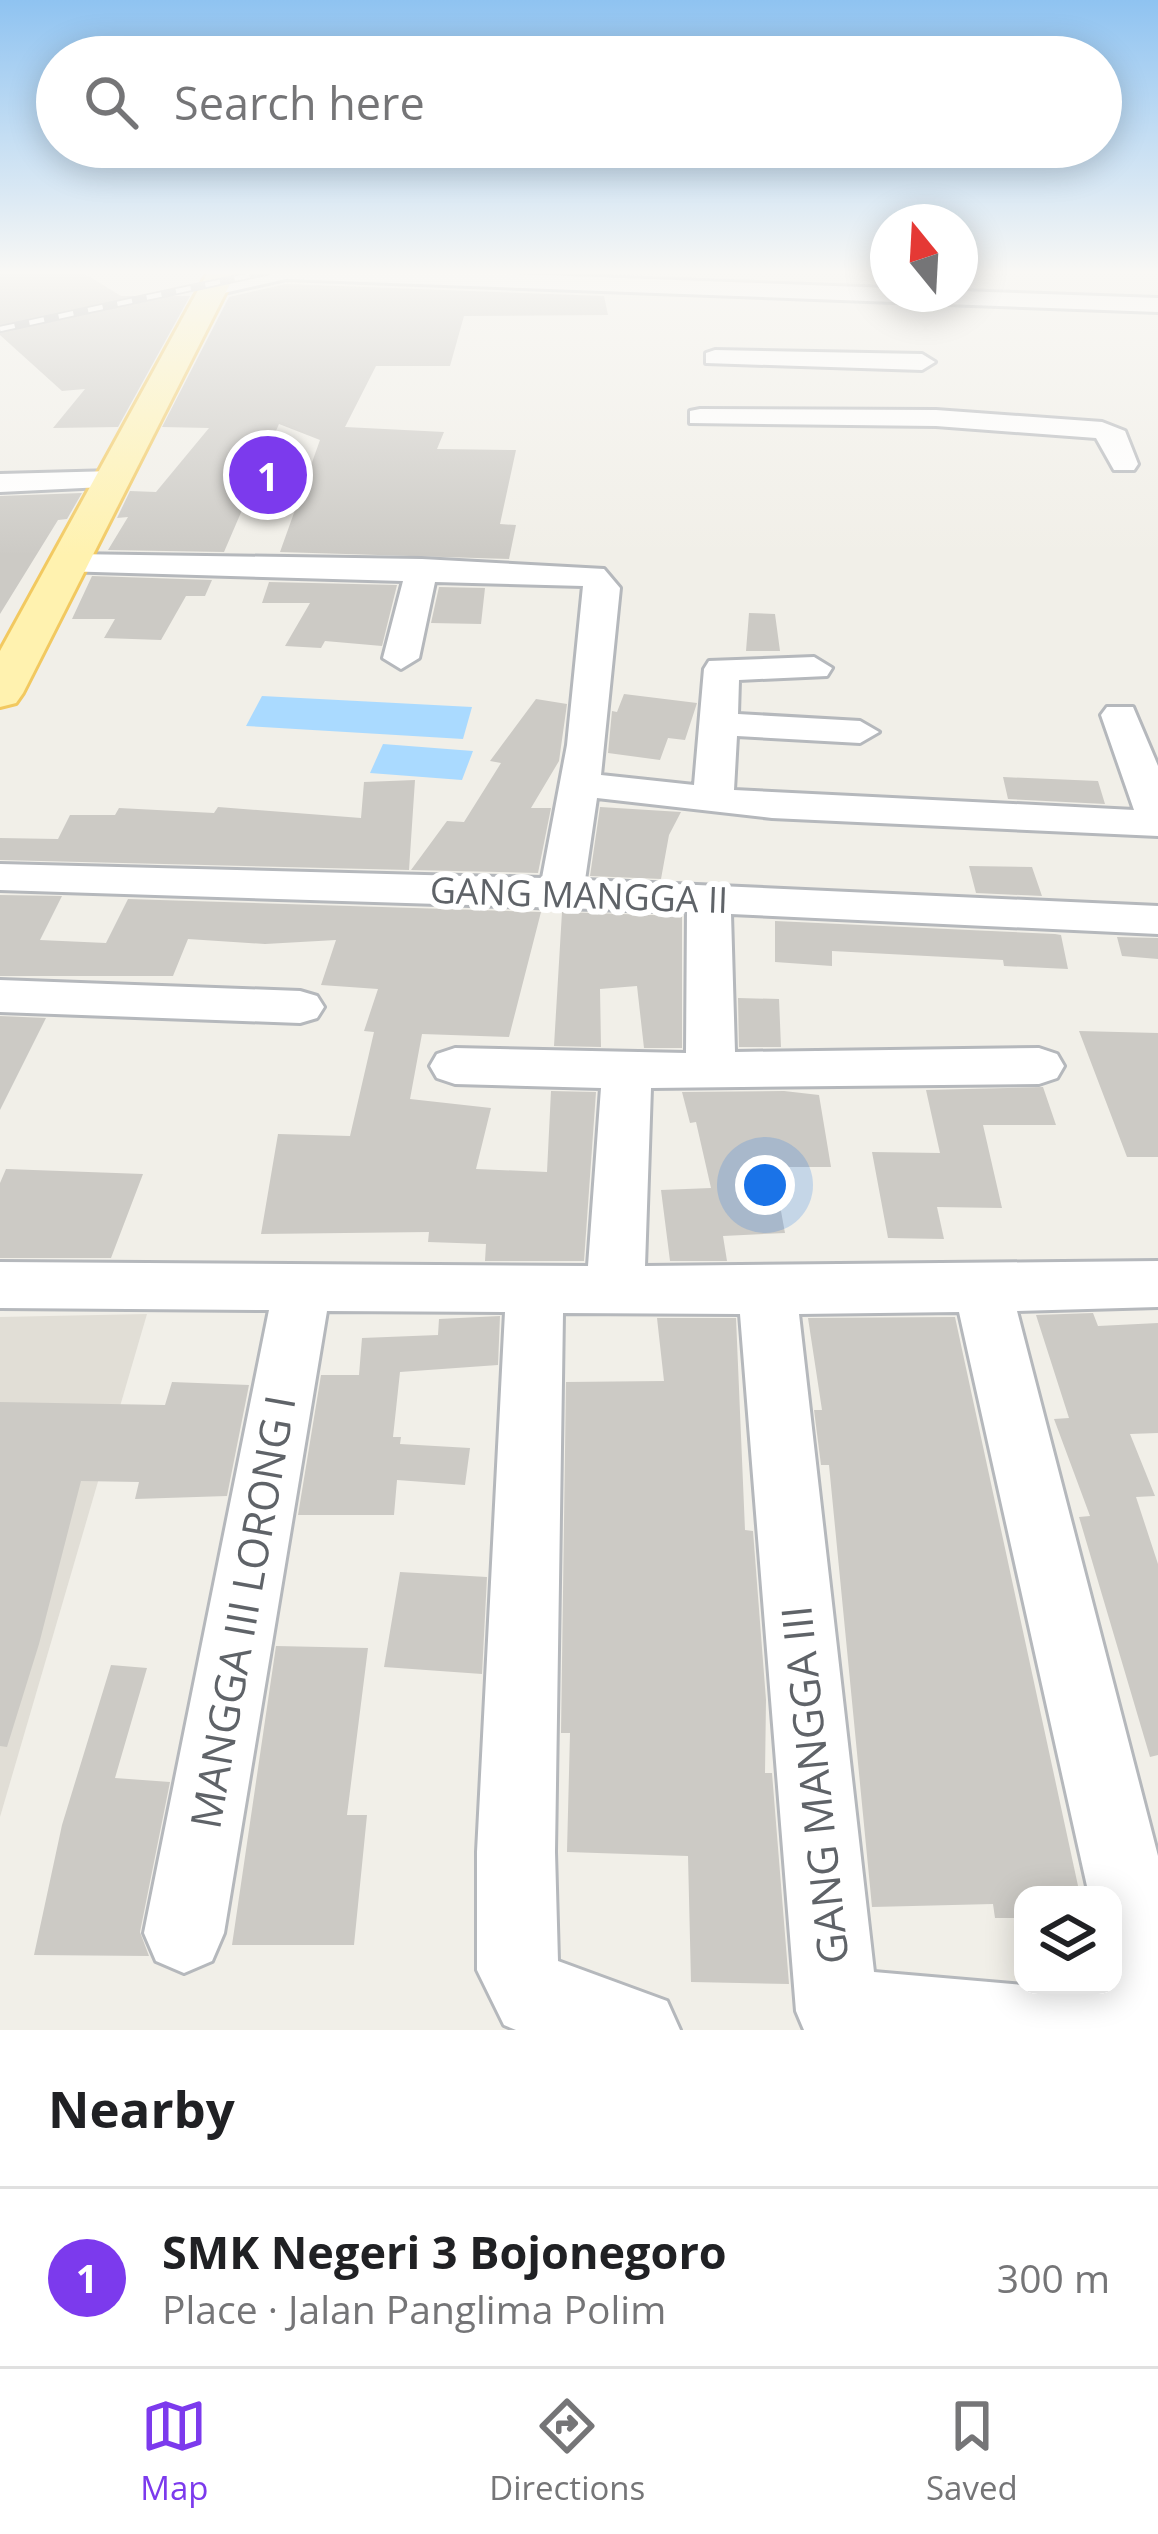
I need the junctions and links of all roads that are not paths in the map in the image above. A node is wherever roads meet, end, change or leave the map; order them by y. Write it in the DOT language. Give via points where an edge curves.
graph roads {
  1 [pos="173,367"];
  2 [pos="923,367"];
  3 [pos="835,394"];
  4 [pos="935,416"];
  5 [pos="700,417"];
  6 [pos="1124,464"];
  7 [pos="114,480"];
  8 [pos="0,483"];
  9 [pos="72,564"];
  10 [pos="422,569"];
  11 [pos="401,658"];
  12 [pos="814,668"];
  13 [pos="0,692"];
  14 [pos="1120,715"];
  15 [pos="717,724"];
  16 [pos="860,732"];
  17 [pos="577,784"];
  18 [pos="713,801"];
  19 [pos="1158,822"];
  20 [pos="0,877"];
  21 [pos="561,892"];
  22 [pos="709,899"];
  23 [pos="1158,920"];
  24 [pos="0,996"];
  25 [pos="300,1007"];
  26 [pos="455,1066"];
  27 [pos="1040,1066"];
  28 [pos="711,1069"];
  29 [pos="627,1071"];
  30 [pos="1158,1284"];
  31 [pos="0,1285"];
  32 [pos="982,1288"];
  33 [pos="767,1289"];
  34 [pos="615,1290"];
  35 [pos="302,1291"];
  36 [pos="535,1291"];
  37 [pos="184,1933"];
  38 [pos="638,2030"];
  39 [pos="1107,2030"];
  40 [pos="1117,2030"];
  1 -- 7 [label="main road"];
  2 -- 4 [label="street"];
  3 -- 4 [label="street"];
  4 -- 5 [label="street"];
  4 -- 6 [label="street" via="1102,430 1115,436"];
  7 -- 8 [label="street"];
  7 -- 9 [label="main road"];
  9 -- 10 [label="street"];
  9 -- 13 [label="main road"];
  10 -- 11 [label="street"];
  10 -- 17 [label="street" via="578,573 601,584"];
  12 -- 15 [label="street" via="724,668"];
  14 -- 19 [label="street"];
  15 -- 16 [label="street"];
  15 -- 18 [label="street"];
  17 -- 18 [label="street"];
  17 -- 21 [label="street"];
  18 -- 19 [label="street"];
  20 -- 21 [label="street, GANG MANGGA II"];
  21 -- 22 [label="street, GANG MANGGA II"];
  22 -- 23 [label="street, GANG MANGGA II"];
  22 -- 28 [label="street"];
  24 -- 25 [label="street"];
  26 -- 29 [label="street"];
  27 -- 28 [label="street"];
  28 -- 29 [label="street"];
  29 -- 34 [label="street"];
  30 -- 32 [label="street"];
  31 -- 35 [label="street"];
  32 -- 33 [label="street"];
  32 -- 40 [label="street" via="1136,1924"];
  33 -- 34 [label="street"];
  33 -- 39 [label="street, GANG MANGGA III" via="838,2012"];
  34 -- 36 [label="street"];
  35 -- 36 [label="street"];
  35 -- 37 [label="street, MANGGA III LORONG I"];
  36 -- 38 [label="street" via="518,1970 533,1996"];
}
